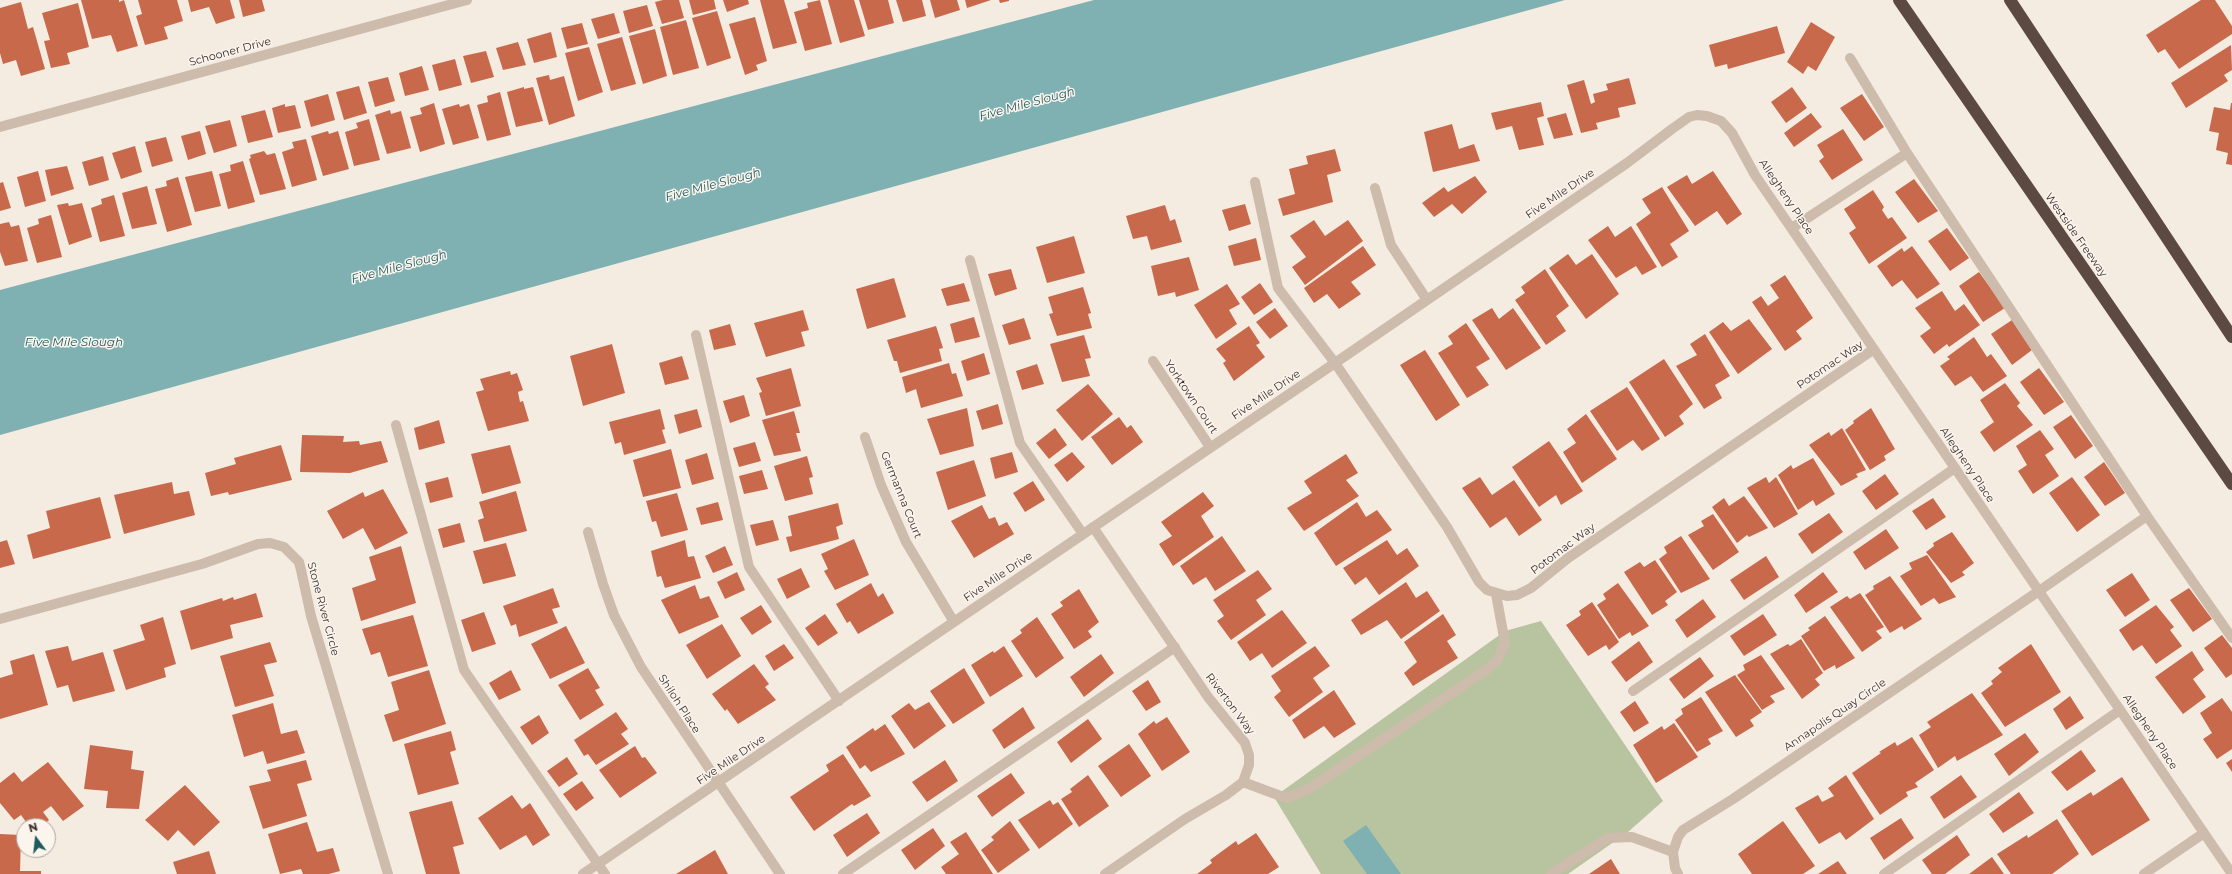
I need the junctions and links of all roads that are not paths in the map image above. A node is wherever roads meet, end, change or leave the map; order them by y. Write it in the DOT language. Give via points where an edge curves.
graph roads {
  1 [pos="467,0"];
  2 [pos="1899,0"];
  3 [pos="2010,0"];
  4 [pos="1850,58"];
  5 [pos="1707,116"];
  6 [pos="0,127"];
  7 [pos="1907,153"];
  8 [pos="1255,182"];
  9 [pos="1375,188"];
  10 [pos="1792,228"];
  11 [pos="970,260"];
  12 [pos="1427,300"];
  13 [pos="696,335"];
  14 [pos="2232,337"];
  15 [pos="1874,349"];
  16 [pos="1153,361"];
  17 [pos="1335,363"];
  18 [pos="396,425"];
  19 [pos="865,437"];
  20 [pos="1210,447"];
  21 [pos="1955,468"];
  22 [pos="2232,484"];
  23 [pos="2147,516"];
  24 [pos="1093,527"];
  25 [pos="588,532"];
  26 [pos="1082,534"];
  27 [pos="2039,591"];
  28 [pos="1496,594"];
  29 [pos="0,619"];
  30 [pos="954,622"];
  31 [pos="2232,638"];
  32 [pos="1175,648"];
  33 [pos="1633,691"];
  34 [pos="839,701"];
  35 [pos="2120,710"];
  36 [pos="1243,782"];
  37 [pos="718,783"];
  38 [pos="2204,833"];
  39 [pos="1673,852"];
  40 [pos="598,864"];
  41 [pos="388,874"];
  42 [pos="583,874"];
  43 [pos="605,874"];
  44 [pos="780,874"];
  45 [pos="843,874"];
  46 [pos="1105,874"];
  47 [pos="1551,874"];
  48 [pos="1678,874"];
  49 [pos="1884,874"];
  50 [pos="2144,874"];
  51 [pos="2232,874"];
  1 -- 6 [label="street, Schooner Drive"];
  2 -- 22 [label="highway, Westside Freeway"];
  3 -- 14 [label="highway"];
  4 -- 7 [label="street"];
  5 -- 10 [label="street, Allegheny Place" via="1721,121 1732,133 1755,175"];
  5 -- 12 [label="street, Five Mile Drive" via="1689,117"];
  7 -- 10 [label="street"];
  7 -- 23 [label="street"];
  8 -- 17 [label="street" via="1278,288"];
  9 -- 12 [label="street" via="1391,245"];
  10 -- 15 [label="street, Allegheny Place"];
  11 -- 26 [label="street" via="1020,443"];
  12 -- 17 [label="street, Five Mile Drive"];
  13 -- 34 [label="street" via="749,567"];
  15 -- 21 [label="street, Allegheny Place"];
  15 -- 28 [label="street, Potomac Way" via="1568,558 1531,588 1517,595"];
  16 -- 20 [label="street, Yorktown Court"];
  17 -- 20 [label="street, Five Mile Drive"];
  17 -- 28 [label="street" via="1447,528 1479,582"];
  18 -- 40 [label="street" via="464,670"];
  19 -- 30 [label="street, Germanna Court" via="906,542"];
  20 -- 24 [label="street, Five Mile Drive"];
  21 -- 27 [label="street, Allegheny Place"];
  21 -- 33 [label="street"];
  23 -- 27 [label="street, Annapolis Quay Circle"];
  23 -- 31 [label="street"];
  24 -- 26 [label="street, Five Mile Drive"];
  24 -- 32 [label="street, Riverton Way"];
  25 -- 37 [label="street, Shiloh Place" via="614,615 641,667"];
  26 -- 30 [label="street, Five Mile Drive"];
  27 -- 35 [label="street, Allegheny Place"];
  27 -- 39 [label="street, Annapolis Quay Circle" via="1733,799 1695,820 1682,830"];
  28 -- 36 [label="street" via="1504,643 1498,660 1486,670 1309,789 1286,798"];
  29 -- 41 [label="street, Stone River Circle" via="202,564 258,544 270,543 284,547 298,562 301,570 311,616"];
  30 -- 34 [label="street, Five Mile Drive"];
  32 -- 36 [label="street, Riverton Way" via="1208,697 1245,743 1249,766"];
  32 -- 45 [label="street"];
  34 -- 37 [label="street, Five Mile Drive"];
  35 -- 38 [label="street, Allegheny Place"];
  35 -- 49 [label="street"];
  36 -- 46 [label="street"];
  37 -- 40 [label="street, Five Mile Drive"];
  37 -- 44 [label="street, Shiloh Place"];
  38 -- 50 [label="street"];
  38 -- 51 [label="street, Allegheny Place"];
  39 -- 47 [label="street" via="1632,837 1608,838"];
  39 -- 48 [label="street"];
  40 -- 42 [label="street, Five Mile Drive"];
  40 -- 43 [label="street"];
}
